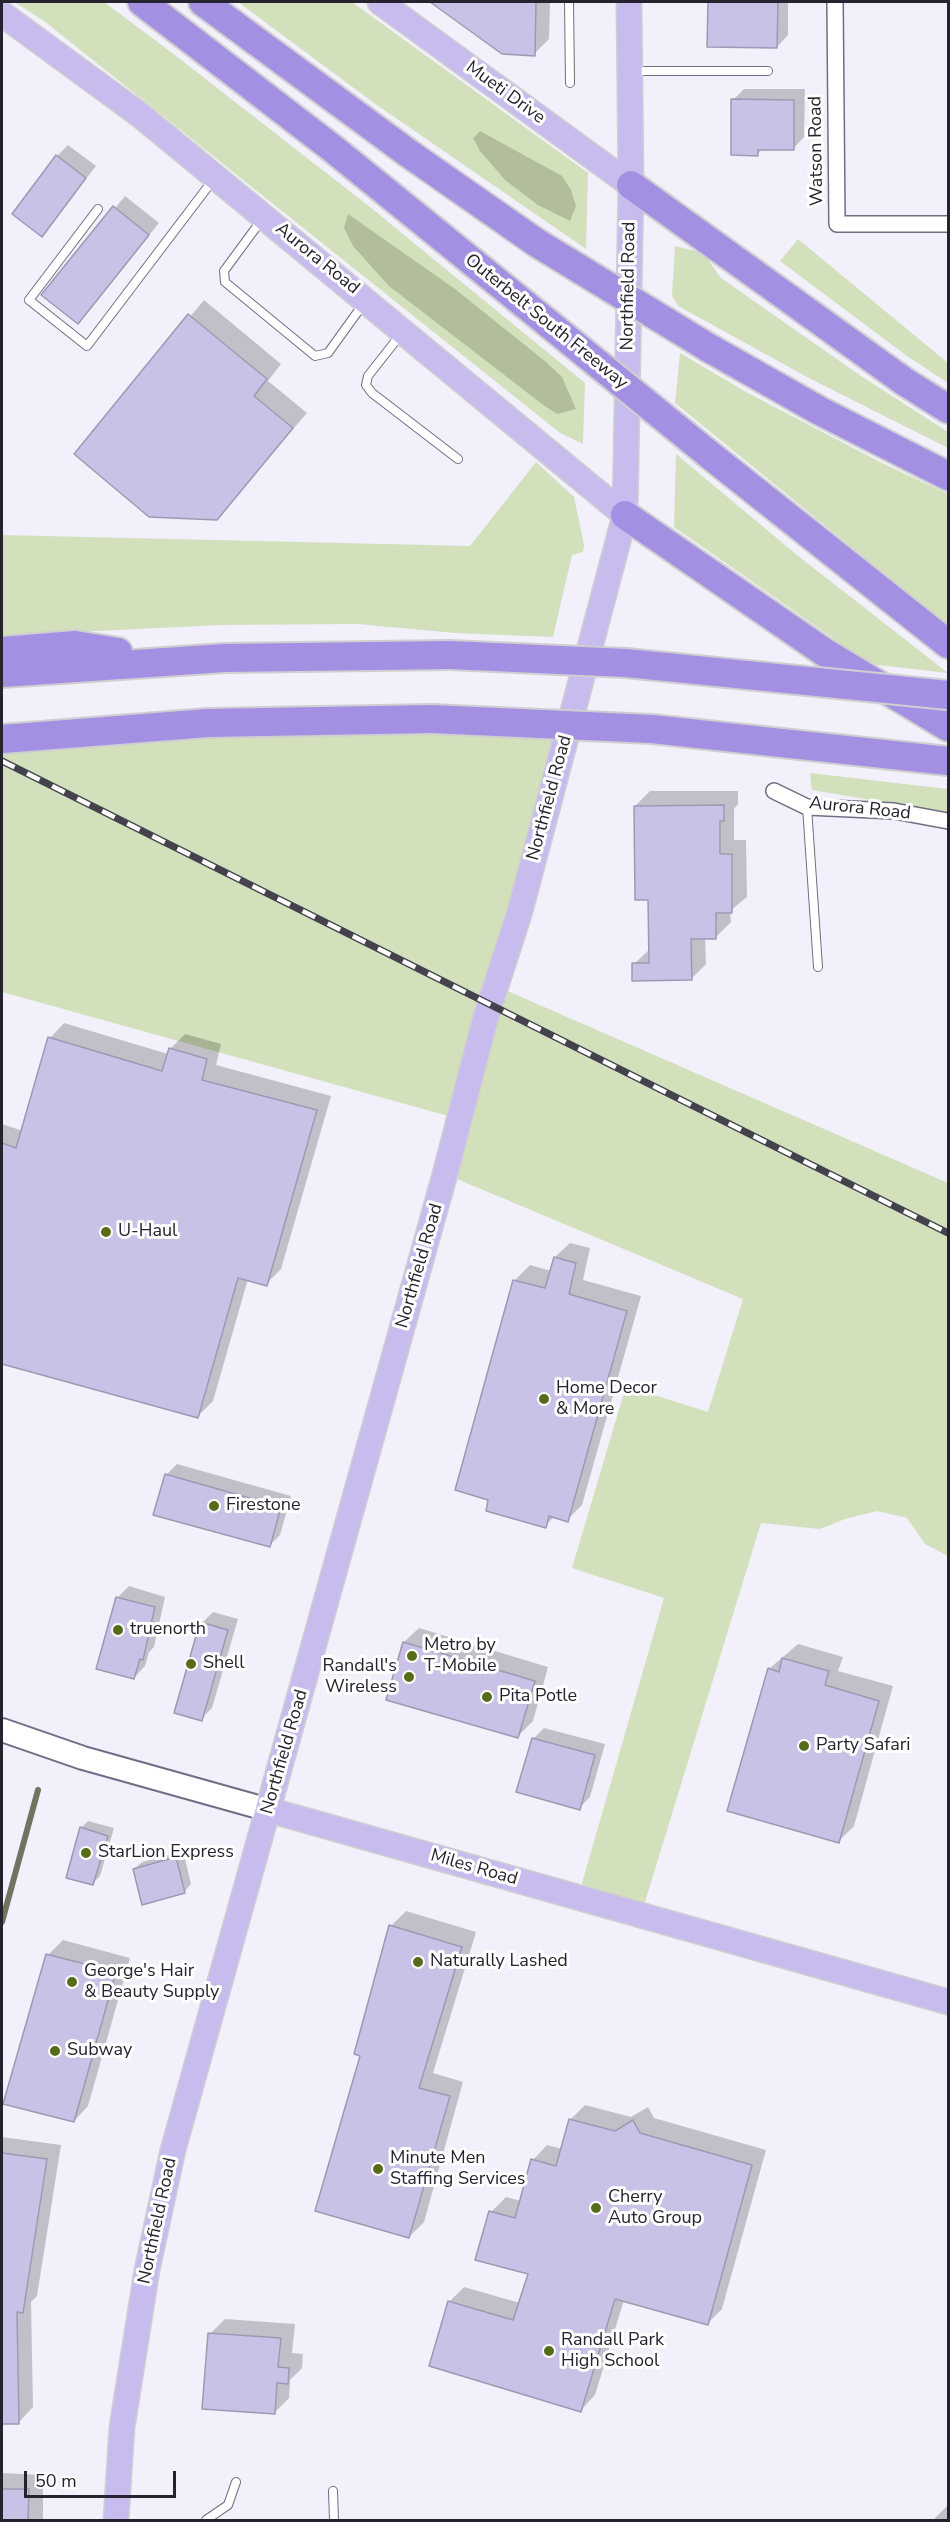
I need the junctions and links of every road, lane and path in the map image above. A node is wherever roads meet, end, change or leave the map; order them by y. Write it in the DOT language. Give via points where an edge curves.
graph roads {
  1 [pos="142,2"];
  2 [pos="203,2"];
  3 [pos="380,2"];
  4 [pos="569,2"];
  5 [pos="629,2"];
  6 [pos="835,2"];
  7 [pos="2,14"];
  8 [pos="630,71"];
  9 [pos="768,71"];
  10 [pos="570,83"];
  11 [pos="215,177"];
  12 [pos="631,185"];
  13 [pos="98,209"];
  14 [pos="264,216"];
  15 [pos="948,224"];
  16 [pos="367,300"];
  17 [pos="404,330"];
  18 [pos="948,410"];
  19 [pos="458,459"];
  20 [pos="948,476"];
  21 [pos="625,515"];
  22 [pos="948,644"];
  23 [pos="3,658"];
  24 [pos="171,660"];
  25 [pos="948,695"];
  26 [pos="948,726"];
  27 [pos="2,739"];
  28 [pos="948,761"];
  29 [pos="774,791"];
  30 [pos="807,807"];
  31 [pos="948,821"];
  32 [pos="818,967"];
  33 [pos="2,1730"];
  34 [pos="269,1810"];
  35 [pos="948,2002"];
  36 [pos="236,2482"];
  37 [pos="333,2491"];
  38 [pos="116,2520"];
  39 [pos="206,2520"];
  40 [pos="334,2520"];
  1 -- 22 [label="highway, Outerbelt South Freeway, bridge" via="341,155"];
  2 -- 20 [label="highway, bridge" via="537,243 820,411"];
  3 -- 12 [label="main road, Mueti Drive"];
  4 -- 10 [label="lane"];
  5 -- 8 [label="main road, Northfield Road"];
  6 -- 15 [label="street, Watson Road" via="837,224"];
  7 -- 11 [label="main road, Aurora Road" via="140,114"];
  8 -- 9 [label="lane"];
  8 -- 12 [label="main road, Northfield Road"];
  11 -- 13 [label="lane" via="87,346 29,300"];
  11 -- 14 [label="main road, Aurora Road"];
  12 -- 18 [label="highway"];
  12 -- 21 [label="main road, Northfield Road"];
  14 -- 16 [label="main road, Aurora Road"];
  14 -- 16 [label="lane" via="224,271 225,282 315,356 328,353"];
  16 -- 17 [label="main road, Aurora Road"];
  17 -- 19 [label="lane" via="368,376 366,385"];
  17 -- 21 [label="main road, Aurora Road"];
  21 -- 26 [label="highway" via="824,652"];
  21 -- 34 [label="main road, Northfield Road" via="520,911 485,1020"];
  23 -- 24 [label="highway" via="42,669"];
  23 -- 24 [label="highway" via="75,645"];
  24 -- 25 [label="highway, bridge" via="450,655 649,665"];
  27 -- 28 [label="highway, bridge" via="268,720 432,719 652,729"];
  29 -- 30 [label="street, Aurora Road"];
  30 -- 31 [label="street, Aurora Road" via="894,811"];
  30 -- 32 [label="lane"];
  33 -- 34 [label="main road, Miles Road" via="83,1758"];
  34 -- 35 [label="main road, Miles Road"];
  34 -- 38 [label="main road, Northfield Road" via="158,2212 122,2427"];
  36 -- 39 [label="lane" via="228,2505"];
  37 -- 40 [label="lane"];
}
